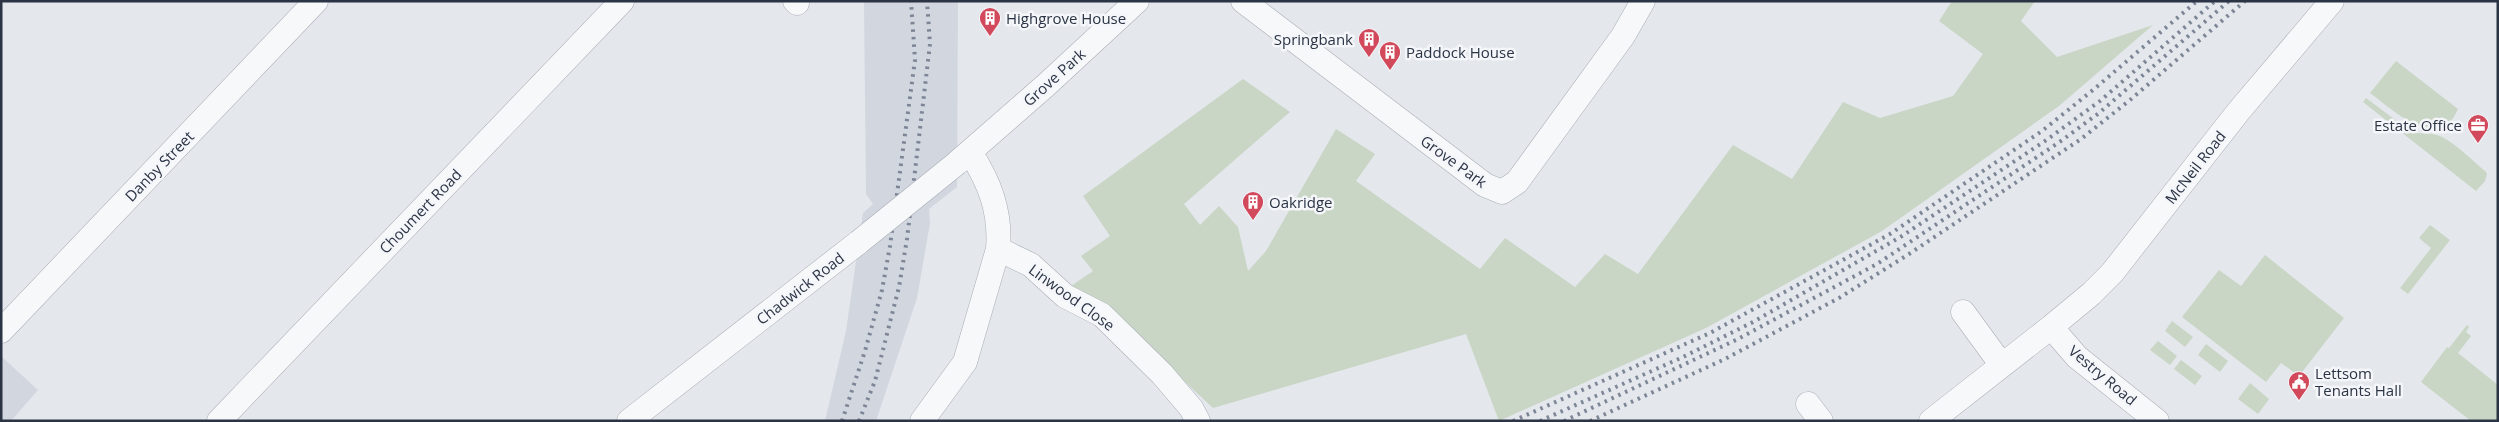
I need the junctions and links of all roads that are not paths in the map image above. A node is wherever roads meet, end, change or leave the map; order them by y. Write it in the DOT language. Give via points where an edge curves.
graph roads {
  1 [pos="316,1"];
  2 [pos="622,1"];
  3 [pos="1136,1"];
  4 [pos="1242,1"];
  5 [pos="1643,1"];
  6 [pos="2332,1"];
  7 [pos="964,158"];
  8 [pos="998,249"];
  9 [pos="1964,312"];
  10 [pos="2051,327"];
  11 [pos="1,331"];
  12 [pos="2001,364"];
  13 [pos="2152,419"];
  14 [pos="219,421"];
  15 [pos="629,421"];
  16 [pos="922,421"];
  17 [pos="1198,421"];
  18 [pos="1931,421"];
  1 -- 11 [label="street, Danby Street"];
  2 -- 14 [label="street, Choumert Road"];
  3 -- 7 [label="street, Grove Park"];
  4 -- 5 [label="street, Grove Park" via="1485,186 1502,192 1517,182 1623,36"];
  6 -- 10 [label="street, McNeil Road" via="2238,112 2112,273"];
  7 -- 8 [label="street" via="990,188 1000,232"];
  7 -- 15 [label="street, Chadwick Road, bridge"];
  8 -- 16 [label="street" via="964,362"];
  8 -- 17 [label="street, Linwood Close" via="1031,265 1065,296 1102,315 1162,374"];
  9 -- 12 [label="street"];
  10 -- 12 [label="street, McNeil Road"];
  10 -- 13 [label="street, Vestry Road" via="2077,356"];
  12 -- 18 [label="street, McNeil Road"];
}
